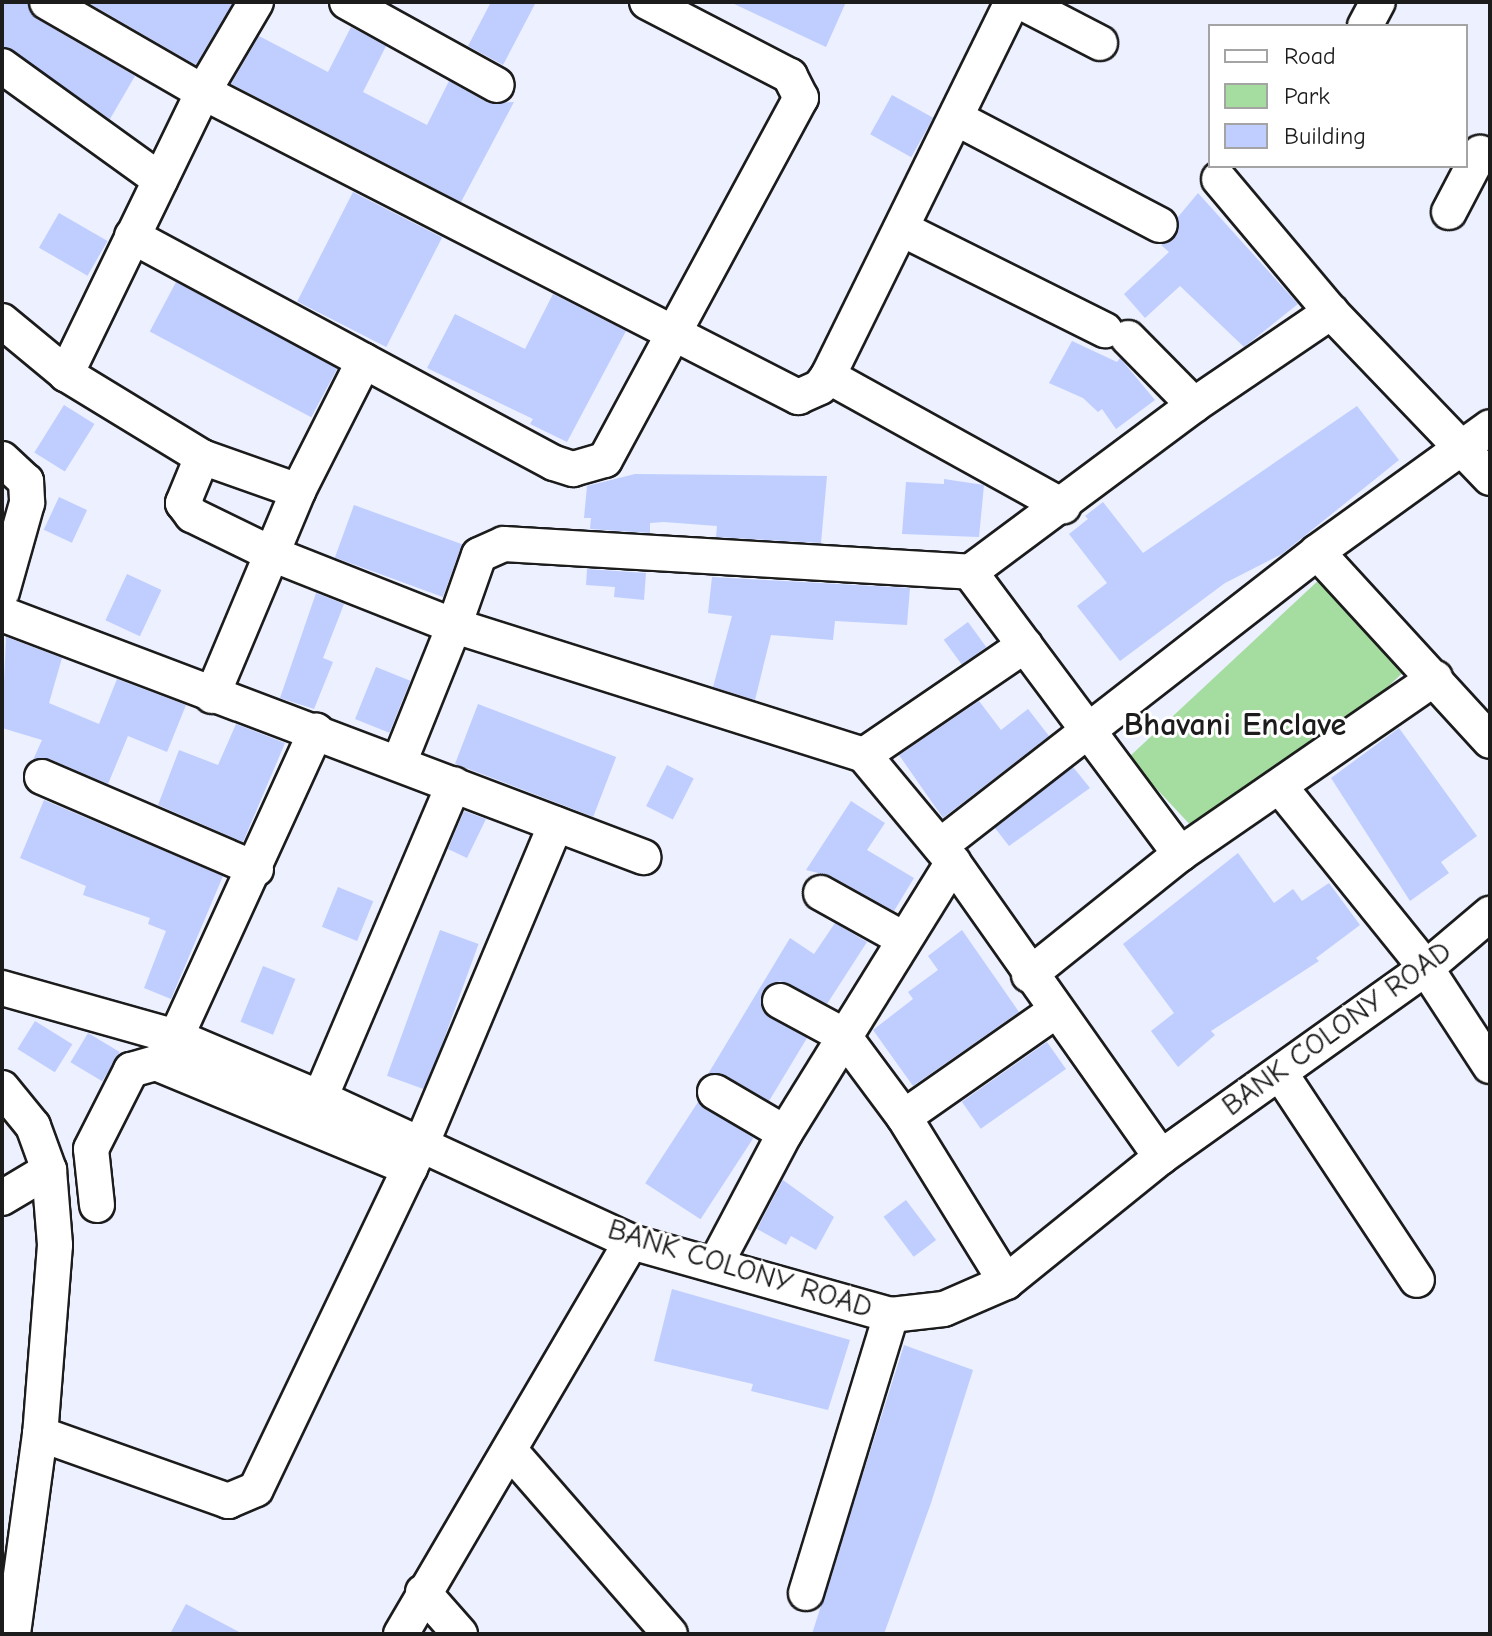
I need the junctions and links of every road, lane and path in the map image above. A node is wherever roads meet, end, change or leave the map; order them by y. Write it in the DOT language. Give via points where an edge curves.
graph roads {
  1 [pos="47,2"];
  2 [pos="256,2"];
  3 [pos="347,2"];
  4 [pos="647,2"];
  5 [pos="1012,2"];
  6 [pos="1021,2"];
  7 [pos="1378,2"];
  8 [pos="1366,24"];
  9 [pos="1100,43"];
  10 [pos="2,66"];
  11 [pos="497,85"];
  12 [pos="203,92"];
  13 [pos="956,118"];
  14 [pos="1479,152"];
  15 [pos="1219,179"];
  16 [pos="160,180"];
  17 [pos="1449,212"];
  18 [pos="1160,225"];
  19 [pos="902,229"];
  20 [pos="132,236"];
  21 [pos="1331,312"];
  22 [pos="2,321"];
  23 [pos="673,330"];
  24 [pos="364,361"];
  25 [pos="66,374"];
  26 [pos="828,376"];
  27 [pos="1194,405"];
  28 [pos="1490,427"];
  29 [pos="1460,448"];
  30 [pos="202,457"];
  31 [pos="2,459"];
  32 [pos="1490,478"];
  33 [pos="298,491"];
  34 [pos="1063,506"];
  35 [pos="1317,552"];
  36 [pos="272,554"];
  37 [pos="970,572"];
  38 [pos="2,592"];
  39 [pos="2,614"];
  40 [pos="454,626"];
  41 [pos="1025,645"];
  42 [pos="1435,678"];
  43 [pos="212,696"];
  44 [pos="1087,729"];
  45 [pos="316,731"];
  46 [pos="1490,741"];
  47 [pos="864,755"];
  48 [pos="399,763"];
  49 [pos="42,777"];
  50 [pos="454,784"];
  51 [pos="1280,787"];
  52 [pos="556,824"];
  53 [pos="947,854"];
  54 [pos="1180,854"];
  55 [pos="643,857"];
  56 [pos="256,869"];
  57 [pos="821,893"];
  58 [pos="1490,914"];
  59 [pos="902,938"];
  60 [pos="1426,968"];
  61 [pos="1029,975"];
  62 [pos="2,988"];
  63 [pos="780,1001"];
  64 [pos="1054,1012"];
  65 [pos="843,1035"];
  66 [pos="176,1037"];
  67 [pos="1490,1066"];
  68 [pos="1280,1073"];
  69 [pos="2,1088"];
  70 [pos="715,1092"];
  71 [pos="320,1098"];
  72 [pos="904,1117"];
  73 [pos="785,1133"];
  74 [pos="416,1157"];
  75 [pos="1161,1157"];
  76 [pos="49,1170"];
  77 [pos="2,1198"];
  78 [pos="97,1205"];
  79 [pos="631,1242"];
  80 [pos="715,1265"];
  81 [pos="1417,1280"];
  82 [pos="1006,1282"];
  83 [pos="891,1315"];
  84 [pos="40,1434"];
  85 [pos="512,1453"];
  86 [pos="423,1592"];
  87 [pos="806,1593"];
  88 [pos="13,1634"];
  89 [pos="401,1634"];
  90 [pos="460,1634"];
  91 [pos="670,1634"];
  1 -- 12 [label="street"];
  2 -- 12 [label="street"];
  3 -- 11 [label="street"];
  4 -- 23 [label="street" via="790,76 801,98"];
  5 -- 13 [label="street"];
  6 -- 9 [label="street"];
  7 -- 8 [label="street"];
  10 -- 16 [label="street"];
  12 -- 16 [label="street"];
  12 -- 23 [label="street"];
  13 -- 18 [label="street"];
  13 -- 19 [label="street"];
  14 -- 17 [label="street"];
  15 -- 21 [label="street"];
  16 -- 20 [label="street"];
  19 -- 26 [label="street"];
  19 -- 27 [label="street" via="1117,334"];
  20 -- 24 [label="street"];
  20 -- 25 [label="street"];
  21 -- 27 [label="street"];
  21 -- 29 [label="street"];
  22 -- 25 [label="street"];
  23 -- 24 [label="street" via="605,460 573,469"];
  23 -- 26 [label="street" via="798,397 810,395"];
  24 -- 33 [label="street"];
  25 -- 30 [label="street"];
  26 -- 34 [label="street"];
  27 -- 34 [label="street"];
  28 -- 29 [label="street"];
  29 -- 32 [label="street"];
  29 -- 35 [label="street"];
  30 -- 33 [label="street"];
  30 -- 36 [label="street" via="183,503 192,515"];
  31 -- 38 [label="street" via="26,481 27,503"];
  33 -- 36 [label="street"];
  34 -- 37 [label="street"];
  35 -- 42 [label="street"];
  35 -- 44 [label="street"];
  36 -- 40 [label="street"];
  36 -- 43 [label="street"];
  37 -- 40 [label="street" via="504,544 479,555"];
  37 -- 41 [label="street"];
  39 -- 43 [label="street"];
  40 -- 47 [label="street"];
  40 -- 48 [label="street"];
  41 -- 44 [label="street"];
  41 -- 47 [label="street"];
  42 -- 46 [label="street"];
  42 -- 51 [label="street"];
  43 -- 45 [label="street"];
  44 -- 53 [label="street"];
  44 -- 54 [label="street"];
  45 -- 48 [label="street"];
  45 -- 56 [label="street"];
  47 -- 53 [label="street"];
  48 -- 50 [label="street"];
  49 -- 56 [label="street"];
  50 -- 52 [label="street"];
  50 -- 71 [label="street"];
  51 -- 54 [label="street"];
  51 -- 60 [label="street"];
  52 -- 55 [label="street"];
  52 -- 74 [label="street"];
  53 -- 59 [label="street"];
  53 -- 61 [label="street"];
  54 -- 61 [label="street"];
  56 -- 66 [label="street"];
  57 -- 59 [label="street"];
  58 -- 60 [label="street, BANK COLONY ROAD"];
  59 -- 65 [label="street"];
  60 -- 67 [label="street"];
  60 -- 68 [label="street, BANK COLONY ROAD"];
  61 -- 64 [label="street"];
  62 -- 66 [label="street, BANK COLONY ROAD"];
  63 -- 65 [label="street"];
  64 -- 72 [label="street"];
  64 -- 75 [label="street"];
  65 -- 72 [label="street"];
  65 -- 73 [label="street"];
  66 -- 71 [label="street, BANK COLONY ROAD"];
  68 -- 75 [label="street, BANK COLONY ROAD"];
  68 -- 81 [label="street"];
  69 -- 76 [label="street" via="33,1126"];
  70 -- 73 [label="street"];
  71 -- 74 [label="street, BANK COLONY ROAD"];
  72 -- 82 [label="street"];
  73 -- 80 [label="street"];
  74 -- 78 [label="street" via="156,1063 131,1070 91,1149"];
  74 -- 79 [label="street, BANK COLONY ROAD"];
  74 -- 84 [label="street" via="256,1489 228,1501"];
  75 -- 82 [label="street, BANK COLONY ROAD"];
  76 -- 77 [label="street"];
  76 -- 84 [label="street" via="55,1245"];
  79 -- 80 [label="street, BANK COLONY ROAD"];
  79 -- 85 [label="street"];
  80 -- 83 [label="street, BANK COLONY ROAD"];
  82 -- 83 [label="street, BANK COLONY ROAD" via="944,1309"];
  83 -- 87 [label="street"];
  84 -- 88 [label="street"];
  85 -- 86 [label="street"];
  85 -- 91 [label="street"];
  86 -- 89 [label="street"];
  86 -- 90 [label="street"];
}
